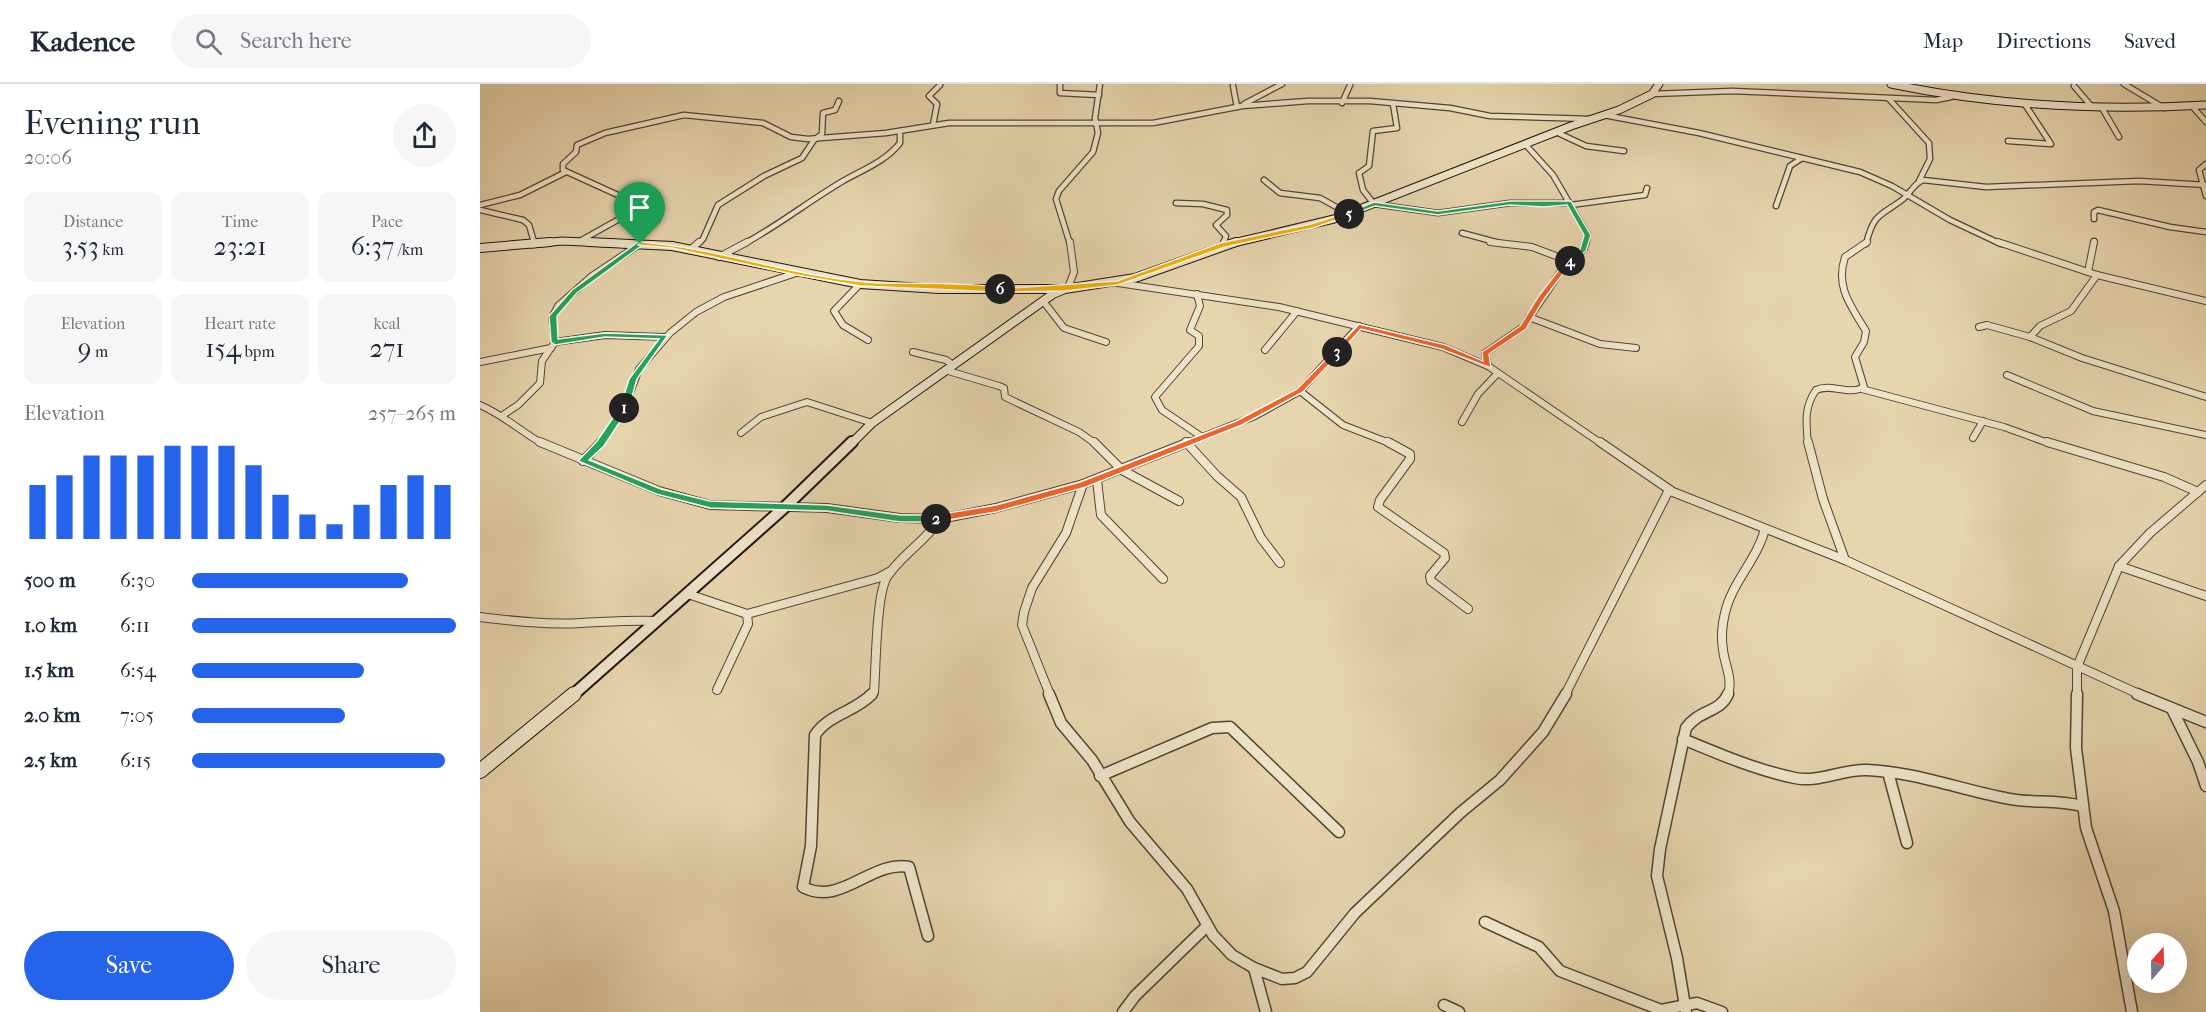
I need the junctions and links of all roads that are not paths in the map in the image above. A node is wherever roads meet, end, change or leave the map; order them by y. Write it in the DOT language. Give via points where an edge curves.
graph roads {
  1 [pos="1060,84"];
  2 [pos="1100,84"];
  3 [pos="1282,84"];
  4 [pos="1659,84"];
  5 [pos="1891,84"];
  6 [pos="2124,84"];
  7 [pos="940,85"];
  8 [pos="1350,85"];
  9 [pos="1233,86"];
  10 [pos="2074,86"];
  11 [pos="1652,94"];
  12 [pos="1099,95"];
  13 [pos="1951,97"];
  14 [pos="1889,99"];
  15 [pos="839,102"];
  16 [pos="1342,102"];
  17 [pos="2024,103"];
  18 [pos="1393,104"];
  19 [pos="2206,105"];
  20 [pos="1240,106"];
  21 [pos="2192,106"];
  22 [pos="2092,107"];
  23 [pos="2102,108"];
  24 [pos="2164,108"];
  25 [pos="1604,115"];
  26 [pos="1590,119"];
  27 [pos="2206,122"];
  28 [pos="1096,123"];
  29 [pos="933,125"];
  30 [pos="900,131"];
  31 [pos="1556,132"];
  32 [pos="2119,137"];
  33 [pos="817,138"];
  34 [pos="2008,141"];
  35 [pos="1525,144"];
  36 [pos="1624,151"];
  37 [pos="1802,158"];
  38 [pos="2206,164"];
  39 [pos="567,174"];
  40 [pos="1264,180"];
  41 [pos="1918,181"];
  42 [pos="2204,185"];
  43 [pos="1647,188"];
  44 [pos="1905,194"];
  45 [pos="2206,196"];
  46 [pos="1176,202"];
  47 [pos="1374,204"];
  48 [pos="1570,204"];
  49 [pos="1776,206"];
  50 [pos="480,208"];
  51 [pos="1349,214"];
  52 [pos="2094,219"];
  53 [pos="2206,232"];
  54 [pos="1462,233"];
  55 [pos="580,241"];
  56 [pos="2094,241"];
  57 [pos="534,243"];
  58 [pos="640,244"];
  59 [pos="1223,245"];
  60 [pos="480,248"];
  61 [pos="690,250"];
  62 [pos="719,257"];
  63 [pos="1569,261"];
  64 [pos="2088,272"];
  65 [pos="796,273"];
  66 [pos="2097,275"];
  67 [pos="1118,283"];
  68 [pos="860,284"];
  69 [pos="1070,288"];
  70 [pos="1197,294"];
  71 [pos="1043,301"];
  72 [pos="2206,301"];
  73 [pos="1297,311"];
  74 [pos="1529,317"];
  75 [pos="1359,326"];
  76 [pos="1979,327"];
  77 [pos="665,337"];
  78 [pos="2030,337"];
  79 [pos="868,340"];
  80 [pos="1106,342"];
  81 [pos="553,345"];
  82 [pos="1636,348"];
  83 [pos="1265,350"];
  84 [pos="913,352"];
  85 [pos="480,362"];
  86 [pos="1488,366"];
  87 [pos="949,368"];
  88 [pos="1498,373"];
  89 [pos="2007,375"];
  90 [pos="1862,390"];
  91 [pos="1300,391"];
  92 [pos="2206,397"];
  93 [pos="480,405"];
  94 [pos="503,415"];
  95 [pos="1983,421"];
  96 [pos="1462,422"];
  97 [pos="872,423"];
  98 [pos="741,434"];
  99 [pos="2206,435"];
  100 [pos="1202,436"];
  101 [pos="1973,438"];
  102 [pos="1186,442"];
  103 [pos="583,461"];
  104 [pos="1122,470"];
  105 [pos="1097,480"];
  106 [pos="1083,484"];
  107 [pos="2203,488"];
  108 [pos="1669,490"];
  109 [pos="1179,501"];
  110 [pos="786,506"];
  111 [pos="940,519"];
  112 [pos="1765,529"];
  113 [pos="1845,560"];
  114 [pos="1280,563"];
  115 [pos="2119,566"];
  116 [pos="892,570"];
  117 [pos="1163,579"];
  118 [pos="688,594"];
  119 [pos="2206,596"];
  120 [pos="1468,609"];
  121 [pos="747,614"];
  122 [pos="480,617"];
  123 [pos="655,621"];
  124 [pos="2077,667"];
  125 [pos="717,690"];
  126 [pos="2172,709"];
  127 [pos="2206,722"];
  128 [pos="1683,739"];
  129 [pos="480,771"];
  130 [pos="1888,772"];
  131 [pos="1100,776"];
  132 [pos="2206,786"];
  133 [pos="2082,806"];
  134 [pos="1339,832"];
  135 [pos="1907,843"];
  136 [pos="1485,922"];
  137 [pos="1207,926"];
  138 [pos="928,936"];
  139 [pos="1254,968"];
  140 [pos="1444,1005"];
  141 [pos="1685,1009"];
  142 [pos="1123,1012"];
  143 [pos="1266,1012"];
  144 [pos="1459,1012"];
  145 [pos="1722,1012"];
  146 [pos="2132,1012"];
  1 -- 12 [label="street" via="1060,93"];
  2 -- 12 [label="street"];
  3 -- 20 [label="street"];
  4 -- 11 [label="main road"];
  5 -- 13 [label="main road"];
  6 -- 24 [label="street"];
  7 -- 29 [label="street" via="929,96 937,104"];
  8 -- 16 [label="street"];
  9 -- 20 [label="street"];
  10 -- 22 [label="street"];
  11 -- 14 [label="street" via="1732,91"];
  11 -- 25 [label="main road"];
  12 -- 28 [label="street"];
  13 -- 14 [label="street"];
  13 -- 17 [label="main road"];
  14 -- 41 [label="street" via="1931,146 1930,158"];
  15 -- 33 [label="street" via="835,110 823,113 825,124"];
  16 -- 18 [label="street"];
  16 -- 20 [label="street"];
  17 -- 22 [label="main road"];
  17 -- 34 [label="street" via="2052,144"];
  18 -- 26 [label="street" via="1450,108 1490,116"];
  18 -- 47 [label="street" via="1397,128 1373,131 1369,166 1359,173 1363,190"];
  19 -- 21 [label="main road"];
  20 -- 28 [label="street" via="1164,123"];
  21 -- 24 [label="main road"];
  21 -- 27 [label="street"];
  22 -- 23 [label="main road"];
  23 -- 24 [label="main road"];
  23 -- 32 [label="street"];
  25 -- 26 [label="main road"];
  25 -- 37 [label="street"];
  26 -- 31 [label="main road"];
  28 -- 29 [label="street"];
  28 -- 69 [label="street" via="1098,133 1093,152 1056,199 1072,249 1074,272"];
  29 -- 30 [label="street"];
  30 -- 33 [label="street"];
  30 -- 62 [label="street" via="899,146 874,166"];
  31 -- 35 [label="main road"];
  31 -- 36 [label="street" via="1586,147"];
  33 -- 39 [label="street" via="791,137 763,123 678,115 581,142 563,164"];
  33 -- 61 [label="street" via="802,158 718,205 703,239"];
  35 -- 47 [label="main road"];
  35 -- 48 [label="street" via="1548,168"];
  37 -- 44 [label="street" via="1864,173"];
  37 -- 49 [label="street" via="1790,166"];
  38 -- 42 [label="street" via="2199,170"];
  39 -- 50 [label="street"];
  39 -- 55 [label="street" via="646,204"];
  40 -- 51 [label="street" via="1280,193 1320,198"];
  41 -- 42 [label="street" via="1986,187 2139,181"];
  41 -- 44 [label="street"];
  42 -- 45 [label="street"];
  43 -- 48 [label="street" via="1645,195"];
  44 -- 64 [label="street" via="1990,239"];
  44 -- 90 [label="street" via="1879,213 1866,245 1845,257 1839,274 1848,304 1866,331 1855,357 1865,384"];
  46 -- 59 [label="street" via="1227,210 1216,225 1226,236"];
  47 -- 48 [label="street" via="1438,213 1500,203"];
  47 -- 51 [label="main road"];
  48 -- 63 [label="street" via="1588,235 1584,249"];
  50 -- 57 [label="street" via="526,222"];
  51 -- 59 [label="main road" via="1313,226"];
  52 -- 53 [label="street" via="2098,210"];
  54 -- 63 [label="street" via="1496,243 1532,247"];
  55 -- 57 [label="main road"];
  55 -- 58 [label="main road"];
  56 -- 64 [label="street"];
  57 -- 60 [label="main road"];
  58 -- 61 [label="main road"];
  58 -- 81 [label="street" via="557,308 553,316"];
  59 -- 67 [label="main road"];
  61 -- 62 [label="main road"];
  62 -- 65 [label="main road"];
  63 -- 74 [label="street"];
  64 -- 66 [label="street"];
  65 -- 68 [label="main road"];
  65 -- 77 [label="street" via="732,293"];
  66 -- 72 [label="street"];
  66 -- 78 [label="street" via="2071,311 2040,326"];
  67 -- 69 [label="main road"];
  67 -- 70 [label="street"];
  68 -- 69 [label="main road" via="939,289"];
  68 -- 79 [label="street" via="834,311 836,319"];
  69 -- 71 [label="main road"];
  70 -- 73 [label="street"];
  70 -- 100 [label="street" via="1200,306 1190,330 1199,336 1199,346 1155,396 1162,410"];
  71 -- 80 [label="street" via="1072,333"];
  71 -- 87 [label="main road"];
  73 -- 75 [label="street"];
  73 -- 83 [label="street"];
  74 -- 82 [label="street" via="1600,344"];
  74 -- 86 [label="street" via="1519,331 1485,353"];
  75 -- 86 [label="street" via="1443,347"];
  75 -- 91 [label="street"];
  76 -- 78 [label="street" via="1988,325"];
  77 -- 81 [label="street" via="605,335"];
  77 -- 103 [label="street" via="633,379 630,396 601,444"];
  78 -- 92 [label="street" via="2082,358"];
  81 -- 85 [label="street"];
  81 -- 94 [label="street" via="542,360 537,388"];
  84 -- 87 [label="street" via="946,360"];
  86 -- 88 [label="street"];
  87 -- 97 [label="main road"];
  87 -- 104 [label="street" via="965,378 999,384 1011,401 1095,442"];
  88 -- 96 [label="street" via="1478,394"];
  88 -- 108 [label="street"];
  89 -- 99 [label="street" via="2093,411"];
  90 -- 95 [label="street"];
  90 -- 113 [label="street" via="1823,388 1810,395 1807,402 1808,436 1820,497"];
  91 -- 100 [label="street" via="1255,416"];
  91 -- 120 [label="street" via="1343,425 1410,454 1378,507 1443,554 1431,581"];
  93 -- 94 [label="street"];
  94 -- 103 [label="street" via="537,441"];
  95 -- 101 [label="street"];
  95 -- 107 [label="street"];
  97 -- 98 [label="street" via="807,402 761,417"];
  97 -- 110 [label="main road"];
  100 -- 102 [label="street"];
  102 -- 104 [label="street"];
  102 -- 114 [label="street" via="1241,497 1260,538"];
  103 -- 110 [label="street" via="710,505"];
  104 -- 105 [label="street"];
  104 -- 109 [label="street"];
  105 -- 106 [label="street"];
  105 -- 117 [label="street" via="1101,515"];
  106 -- 111 [label="street"];
  106 -- 131 [label="street" via="1066,531 1031,591 1022,625 1061,723 1092,759"];
  107 -- 115 [label="street" via="2150,533"];
  108 -- 112 [label="street"];
  108 -- 139 [label="street" via="1563,700 1525,755 1355,913 1307,972 1282,979"];
  110 -- 111 [label="street"];
  110 -- 118 [label="main road"];
  111 -- 116 [label="street" via="929,537"];
  112 -- 113 [label="street"];
  112 -- 128 [label="street" via="1759,550 1726,609 1722,636 1723,653 1730,669 1726,699 1698,714 1686,728"];
  113 -- 124 [label="street"];
  115 -- 119 [label="street"];
  115 -- 124 [label="street"];
  116 -- 121 [label="street" via="878,578"];
  116 -- 138 [label="street" via="883,585 874,692 861,705 826,721 815,735 811,846 802,887 818,893 833,890 902,863 909,867"];
  118 -- 121 [label="street"];
  118 -- 123 [label="main road"];
  121 -- 125 [label="street" via="748,624"];
  122 -- 123 [label="street" via="531,623"];
  123 -- 129 [label="main road" via="589,682"];
  124 -- 126 [label="street"];
  124 -- 133 [label="street" via="2076,748"];
  126 -- 127 [label="street"];
  126 -- 132 [label="street"];
  128 -- 130 [label="street" via="1738,762 1796,778 1815,779 1848,770"];
  128 -- 141 [label="street" via="1659,849 1657,876"];
  130 -- 133 [label="street" via="2008,799 2060,800"];
  130 -- 135 [label="street"];
  131 -- 134 [label="street" via="1212,728 1230,727"];
  131 -- 137 [label="street" via="1130,822 1187,889"];
  133 -- 146 [label="street" via="2114,911"];
  136 -- 141 [label="street" via="1539,947 1560,972 1661,1010"];
  137 -- 139 [label="street" via="1232,955"];
  137 -- 142 [label="street"];
  139 -- 143 [label="street"];
  140 -- 144 [label="street"];
  141 -- 145 [label="street" via="1697,1003"];
}
